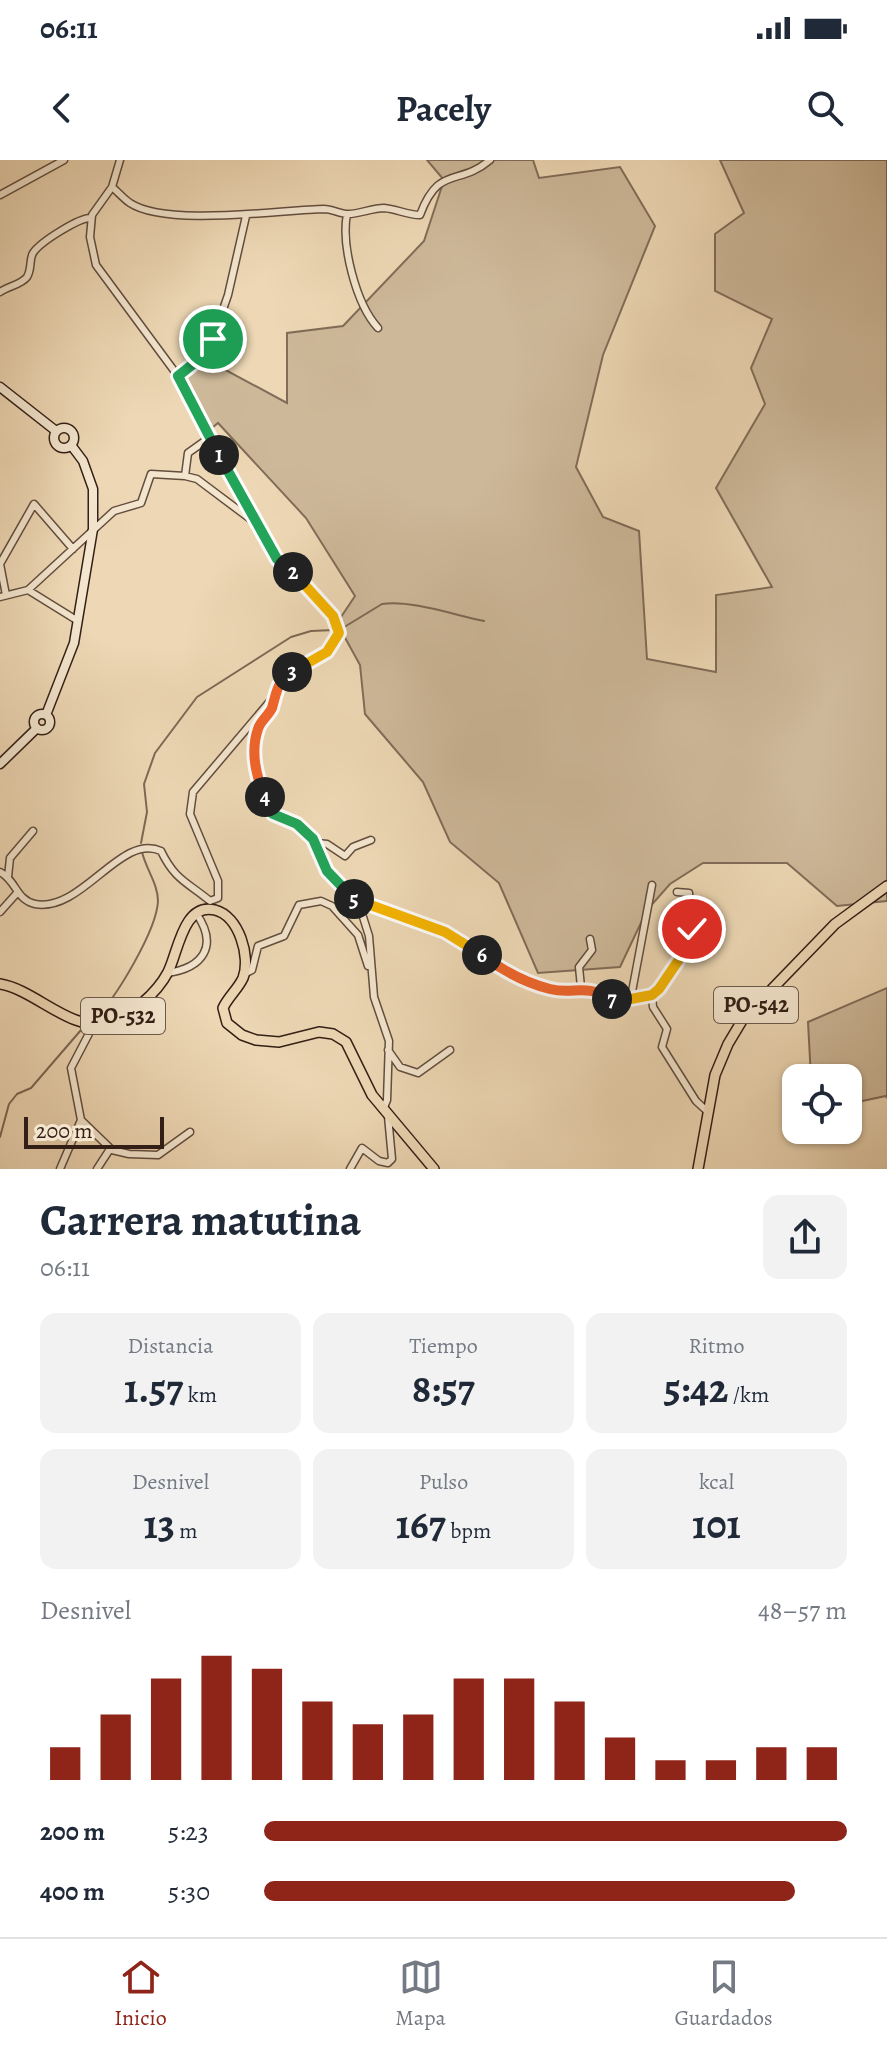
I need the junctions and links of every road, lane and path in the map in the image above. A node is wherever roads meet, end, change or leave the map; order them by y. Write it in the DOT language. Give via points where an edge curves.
graph roads {
  1 [pos="64,160"];
  2 [pos="120,160"];
  3 [pos="490,160"];
  4 [pos="112,187"];
  5 [pos="0,195"];
  6 [pos="347,214"];
  7 [pos="246,216"];
  8 [pos="91,218"];
  9 [pos="0,292"];
  10 [pos="378,328"];
  11 [pos="178,376"];
  12 [pos="0,387"];
  13 [pos="56,431"];
  14 [pos="209,438"];
  15 [pos="71,445"];
  16 [pos="185,476"];
  17 [pos="259,525"];
  18 [pos="93,529"];
  19 [pos="73,549"];
  20 [pos="28,590"];
  21 [pos="3,596"];
  22 [pos="78,621"];
  23 [pos="271,700"];
  24 [pos="0,764"];
  25 [pos="33,831"];
  26 [pos="371,840"];
  27 [pos="317,843"];
  28 [pos="0,872"];
  29 [pos="8,877"];
  30 [pos="652,885"];
  31 [pos="887,886"];
  32 [pos="677,892"];
  33 [pos="17,893"];
  34 [pos="358,901"];
  35 [pos="0,912"];
  36 [pos="196,913"];
  37 [pos="590,939"];
  38 [pos="371,972"];
  39 [pos="167,973"];
  40 [pos="244,974"];
  41 [pos="0,984"];
  42 [pos="581,987"];
  43 [pos="652,995"];
  44 [pos="631,997"];
  45 [pos="94,1024"];
  46 [pos="388,1049"];
  47 [pos="450,1050"];
  48 [pos="708,1112"];
  49 [pos="386,1113"];
  50 [pos="81,1120"];
  51 [pos="190,1132"];
  52 [pos="110,1149"];
  53 [pos="60,1169"];
  54 [pos="97,1169"];
  55 [pos="350,1169"];
  56 [pos="434,1169"];
  57 [pos="698,1169"];
  1 -- 5 [label="street"];
  2 -- 4 [label="street"];
  3 -- 6 [label="street" via="434,186 420,215 385,208"];
  4 -- 7 [label="street" via="152,212"];
  4 -- 8 [label="street"];
  6 -- 7 [label="street" via="272,210"];
  6 -- 10 [label="street" via="357,292"];
  7 -- 11 [label="street" via="210,347"];
  8 -- 9 [label="street" via="81,218 38,246 29,275"];
  8 -- 11 [label="street" via="96,265"];
  11 -- 14 [label="street"];
  12 -- 13 [label="street"];
  13 -- 15 [label="street" via="58,447"];
  13 -- 15 [label="street" via="71,430"];
  14 -- 16 [label="street" via="188,453"];
  14 -- 17 [label="street"];
  15 -- 18 [label="street" via="93,489"];
  16 -- 17 [label="street" via="197,479"];
  16 -- 18 [label="street" via="151,474 141,503 114,511"];
  17 -- 23 [label="street" via="277,559 299,575 336,620 339,633 327,652 287,674"];
  18 -- 19 [label="street"];
  18 -- 22 [label="street"];
  19 -- 20 [label="street"];
  19 -- 21 [label="street" via="34,504 0,564"];
  20 -- 21 [label="street"];
  20 -- 22 [label="street"];
  22 -- 24 [label="street" via="46,715 34,719 37,728"];
  23 -- 27 [label="street" via="258,728 256,775 273,814 297,824"];
  23 -- 33 [label="street" via="191,799 192,821 218,881 218,898 210,901 184,884 161,851 146,847 66,901 38,905"];
  25 -- 29 [label="street" via="10,858"];
  26 -- 27 [label="street" via="345,856"];
  27 -- 34 [label="street" via="327,871"];
  28 -- 29 [label="street"];
  29 -- 33 [label="street"];
  30 -- 44 [label="street"];
  31 -- 48 [label="main road, PO-542" via="835,924 743,1019 715,1075"];
  32 -- 43 [label="street" via="689,893 694,922 678,961"];
  33 -- 35 [label="street"];
  34 -- 38 [label="street" via="369,936"];
  34 -- 42 [label="street" via="445,932 528,982 554,990"];
  36 -- 39 [label="main road, PO-532"];
  36 -- 39 [label="street" via="206,941 203,956 196,965"];
  36 -- 40 [label="main road" via="215,910 231,920 244,952"];
  37 -- 42 [label="street" via="592,950 579,967"];
  38 -- 40 [label="street" via="358,935 321,901 299,905 284,936 258,946 252,970"];
  38 -- 46 [label="street"];
  39 -- 45 [label="main road, PO-532" via="126,1014"];
  40 -- 49 [label="main road" via="223,1008 227,1023 262,1042 319,1032 339,1037 350,1046 368,1090"];
  41 -- 45 [label="main road, PO-532"];
  42 -- 44 [label="street" via="615,1000"];
  43 -- 44 [label="street"];
  43 -- 48 [label="street" via="667,1029 662,1047"];
  45 -- 50 [label="street" via="70,1071"];
  46 -- 47 [label="street" via="400,1067 418,1073"];
  46 -- 49 [label="street"];
  48 -- 57 [label="main road, PO-542"];
  49 -- 55 [label="street" via="390,1161 381,1163 362,1148"];
  49 -- 56 [label="main road"];
  50 -- 52 [label="street"];
  50 -- 53 [label="street"];
  51 -- 52 [label="street" via="158,1155"];
  52 -- 54 [label="street"];
}
